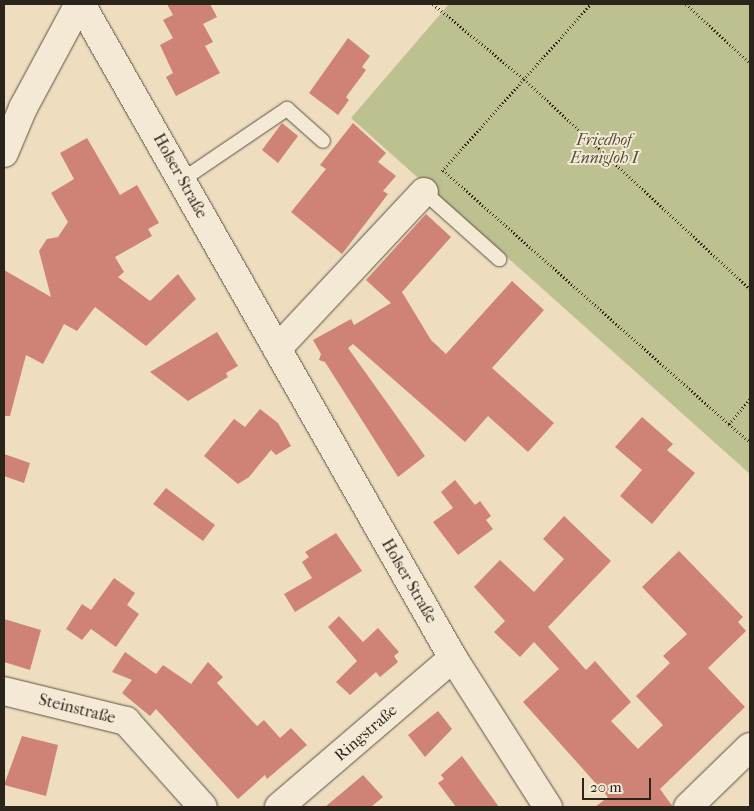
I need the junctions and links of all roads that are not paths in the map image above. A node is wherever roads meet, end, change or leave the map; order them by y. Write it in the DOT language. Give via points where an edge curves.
graph roads {
  1 [pos="80,4"];
  2 [pos="323,141"];
  3 [pos="4,153"];
  4 [pos="182,180"];
  5 [pos="424,192"];
  6 [pos="499,259"];
  7 [pos="278,349"];
  8 [pos="453,658"];
  9 [pos="4,691"];
  10 [pos="750,747"];
  11 [pos="203,807"];
  12 [pos="279,807"];
  13 [pos="548,807"];
  14 [pos="688,807"];
  1 -- 3 [label="street" via="24,108"];
  1 -- 4 [label="street, Holser Straße"];
  2 -- 4 [label="lane" via="287,108"];
  4 -- 7 [label="street, Holser Straße"];
  5 -- 6 [label="lane"];
  5 -- 7 [label="street"];
  7 -- 8 [label="street, Holser Straße"];
  8 -- 12 [label="street, Ringstraße"];
  8 -- 13 [label="street, Holser Straße"];
  9 -- 11 [label="street, Steinstraße" via="126,721"];
  10 -- 14 [label="street"];
}
